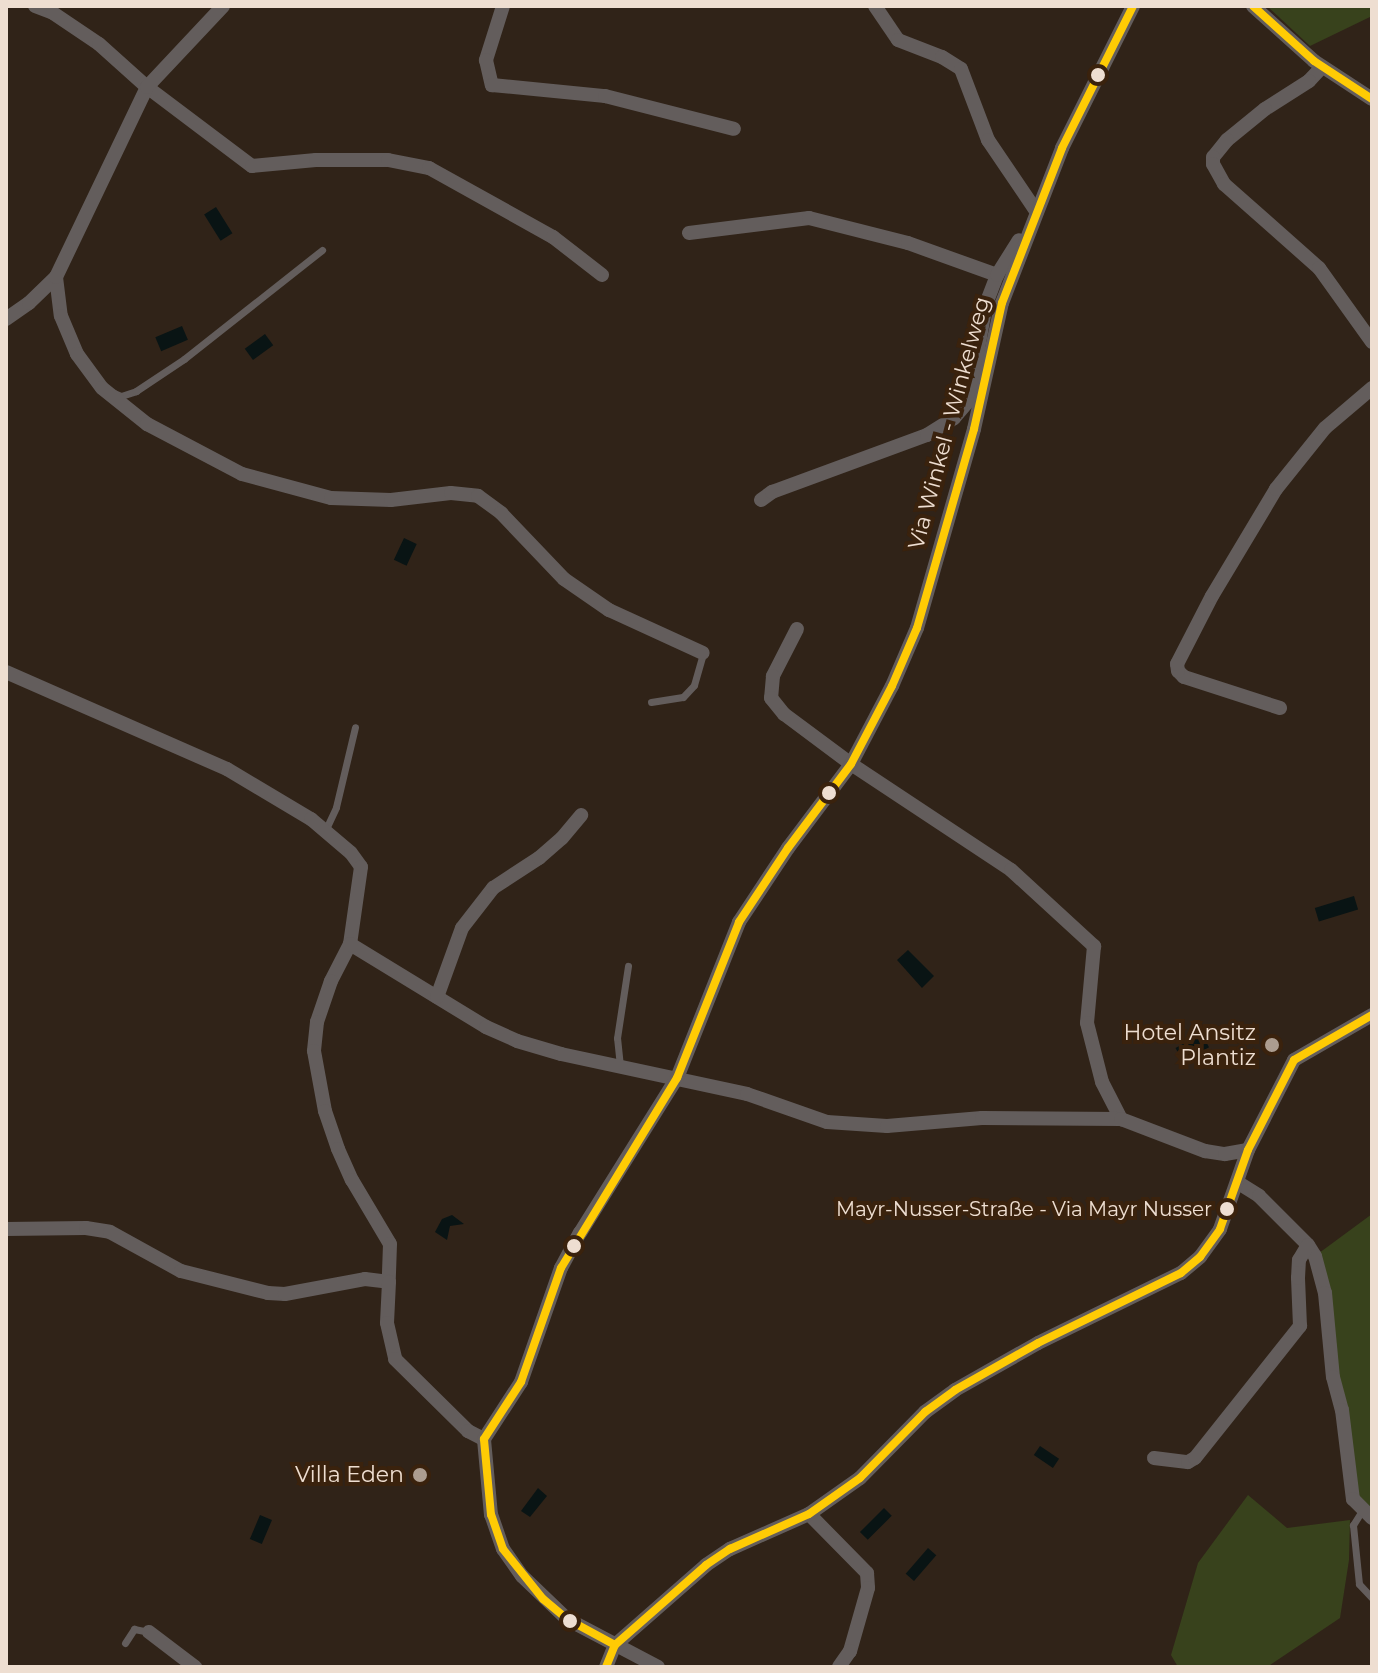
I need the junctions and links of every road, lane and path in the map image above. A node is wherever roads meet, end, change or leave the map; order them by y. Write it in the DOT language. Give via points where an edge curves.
graph roads {
  1 [pos="35,6"];
  2 [pos="223,6"];
  3 [pos="503,6"];
  4 [pos="875,6"];
  5 [pos="1133,6"];
  6 [pos="1253,6"];
  7 [pos="1322,67"];
  8 [pos="147,87"];
  9 [pos="1372,99"];
  10 [pos="734,129"];
  11 [pos="1036,211"];
  12 [pos="1030,229"];
  13 [pos="689,233"];
  14 [pos="322,250"];
  15 [pos="602,275"];
  16 [pos="997,275"];
  17 [pos="56,277"];
  18 [pos="6,319"];
  19 [pos="1372,342"];
  20 [pos="102,388"];
  21 [pos="1372,388"];
  22 [pos="761,500"];
  23 [pos="797,629"];
  24 [pos="703,653"];
  25 [pos="6,672"];
  26 [pos="651,702"];
  27 [pos="1280,708"];
  28 [pos="355,727"];
  29 [pos="851,764"];
  30 [pos="581,815"];
  31 [pos="325,831"];
  32 [pos="350,944"];
  33 [pos="628,966"];
  34 [pos="437,997"];
  35 [pos="1372,1015"];
  36 [pos="620,1066"];
  37 [pos="677,1078"];
  38 [pos="1121,1119"];
  39 [pos="1248,1150"];
  40 [pos="1237,1182"];
  41 [pos="6,1229"];
  42 [pos="1308,1245"];
  43 [pos="389,1282"];
  44 [pos="484,1439"];
  45 [pos="1154,1458"];
  46 [pos="809,1514"];
  47 [pos="1368,1514"];
  48 [pos="1372,1598"];
  49 [pos="149,1632"];
  50 [pos="125,1643"];
  51 [pos="615,1645"];
  52 [pos="195,1667"];
  53 [pos="606,1667"];
  54 [pos="658,1667"];
  55 [pos="839,1667"];
  1 -- 8 [label="street" via="99,44"];
  2 -- 8 [label="street"];
  3 -- 10 [label="street" via="486,60 492,85 605,96"];
  4 -- 11 [label="street" via="898,40 961,69 988,140"];
  5 -- 11 [label="street, Via Winkel - Winkelweg" via="1095,76"];
  6 -- 7 [label="street"];
  7 -- 9 [label="street"];
  7 -- 19 [label="street" via="1227,140 1213,164 1224,184 1319,268"];
  8 -- 15 [label="street" via="252,166 388,160 429,168 553,237"];
  8 -- 17 [label="street"];
  11 -- 12 [label="street, Via Winkel - Winkelweg"];
  12 -- 16 [label="street"];
  12 -- 29 [label="street, Via Winkel - Winkelweg" via="1002,303 974,429 917,628"];
  13 -- 16 [label="street" via="809,218 908,243"];
  14 -- 20 [label="lane" via="136,391 121,396"];
  16 -- 22 [label="street" via="986,304 969,400 954,418 927,435"];
  17 -- 18 [label="street"];
  17 -- 20 [label="street" via="61,316 77,354"];
  20 -- 24 [label="street" via="147,424 242,474 281,487 361,501 451,493 478,496 564,579 609,610"];
  21 -- 27 [label="street" via="1325,428 1276,489 1177,664 1184,677"];
  23 -- 29 [label="street" via="773,676 771,698 784,714"];
  24 -- 26 [label="lane" via="694,685 683,697"];
  25 -- 31 [label="street" via="227,769"];
  28 -- 31 [label="lane"];
  29 -- 37 [label="street, Via Winkel - Winkelweg" via="739,922"];
  29 -- 38 [label="street" via="1011,870 1094,946 1087,1023 1102,1082"];
  30 -- 34 [label="street" via="539,858 493,888 462,928"];
  31 -- 32 [label="street" via="361,867"];
  32 -- 34 [label="street"];
  32 -- 43 [label="street" via="317,1022 314,1051 338,1149 390,1244"];
  33 -- 36 [label="lane" via="617,1038"];
  34 -- 36 [label="street" via="517,1041"];
  35 -- 39 [label="street" via="1294,1060"];
  36 -- 37 [label="street"];
  37 -- 38 [label="street" via="845,1125 982,1118"];
  37 -- 44 [label="street, Via Winkel - Winkelweg" via="567,1257 521,1382"];
  38 -- 39 [label="street" via="1205,1151"];
  39 -- 40 [label="street"];
  40 -- 42 [label="street" via="1259,1196"];
  40 -- 46 [label="street" via="1220,1229 1181,1273 955,1390 925,1412 860,1478"];
  41 -- 43 [label="street" via="110,1232 181,1271 268,1293 365,1279"];
  42 -- 45 [label="street" via="1299,1260 1300,1326 1195,1458"];
  42 -- 47 [label="street" via="1325,1293 1353,1499"];
  43 -- 44 [label="street" via="387,1323 395,1359 468,1431"];
  44 -- 51 [label="street" via="491,1515 503,1549 543,1599"];
  46 -- 51 [label="street" via="706,1565"];
  46 -- 55 [label="street" via="867,1573 868,1588 850,1651"];
  47 -- 48 [label="lane" via="1353,1525 1359,1584"];
  49 -- 50 [label="lane" via="134,1629"];
  49 -- 52 [label="street"];
  51 -- 53 [label="street"];
  51 -- 54 [label="street"];
}
